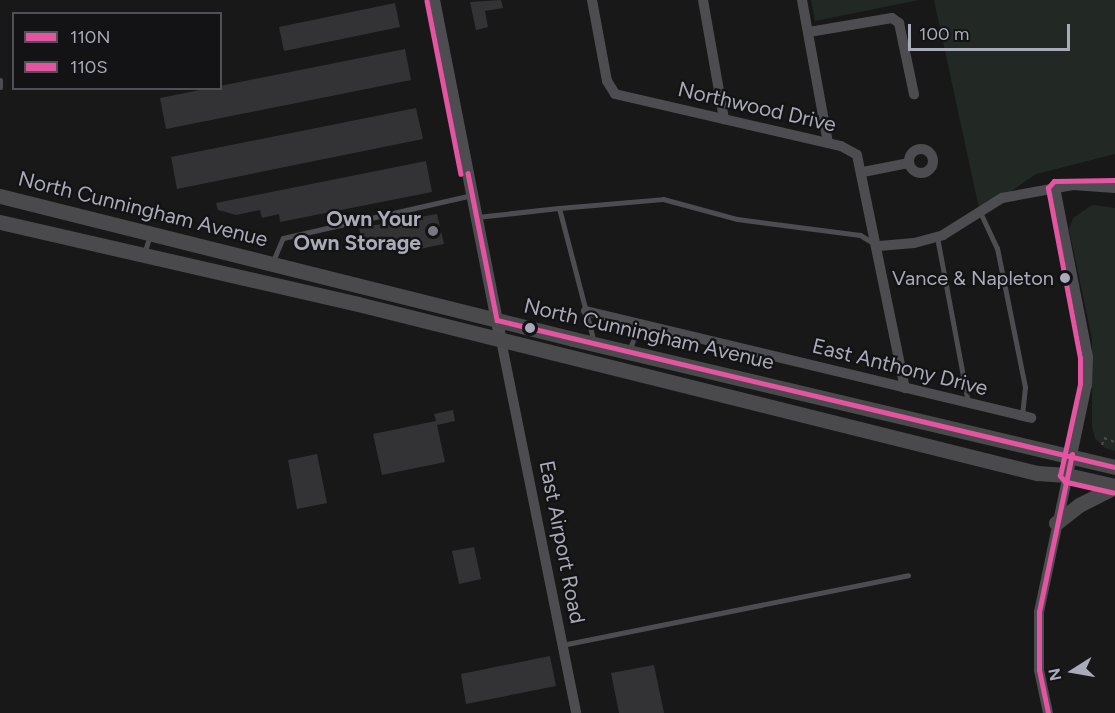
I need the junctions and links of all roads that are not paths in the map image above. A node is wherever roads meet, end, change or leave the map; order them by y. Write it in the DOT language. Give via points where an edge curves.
graph roads {
  1 [pos="434,0"];
  2 [pos="592,0"];
  3 [pos="703,0"];
  4 [pos="802,0"];
  5 [pos="808,32"];
  6 [pos="0,80"];
  7 [pos="0,87"];
  8 [pos="914,94"];
  9 [pos="724,119"];
  10 [pos="828,143"];
  11 [pos="909,163"];
  12 [pos="863,172"];
  13 [pos="1055,188"];
  14 [pos="1115,188"];
  15 [pos="473,195"];
  16 [pos="0,196"];
  17 [pos="559,208"];
  18 [pos="979,210"];
  19 [pos="477,217"];
  20 [pos="0,222"];
  21 [pos="150,233"];
  22 [pos="937,237"];
  23 [pos="879,246"];
  24 [pos="144,256"];
  25 [pos="272,262"];
  26 [pos="586,311"];
  27 [pos="497,320"];
  28 [pos="640,324"];
  29 [pos="501,340"];
  30 [pos="594,344"];
  31 [pos="629,350"];
  32 [pos="905,388"];
  33 [pos="968,403"];
  34 [pos="1026,417"];
  35 [pos="1072,454"];
  36 [pos="1115,467"];
  37 [pos="1067,475"];
  38 [pos="1115,486"];
  39 [pos="1056,523"];
  40 [pos="908,575"];
  41 [pos="562,645"];
  42 [pos="576,713"];
  43 [pos="1048,713"];
  1 -- 15 [label="street"];
  2 -- 9 [label="street, Northwood Drive" via="612,91"];
  3 -- 9 [label="street"];
  4 -- 5 [label="street"];
  5 -- 8 [label="street" via="891,18 899,23"];
  5 -- 10 [label="street"];
  6 -- 7 [label="lane"];
  9 -- 10 [label="street, Northwood Drive"];
  10 -- 12 [label="street, Northwood Drive" via="851,149"];
  11 -- 12 [label="street"];
  12 -- 23 [label="street, Northwood Drive"];
  13 -- 14 [label="street"];
  13 -- 18 [label="street" via="1002,198"];
  13 -- 35 [label="street" via="1088,357 1087,385"];
  15 -- 19 [label="street"];
  15 -- 25 [label="lane" via="283,238"];
  16 -- 21 [label="main road, North Cunningham Avenue"];
  17 -- 19 [label="lane"];
  17 -- 23 [label="lane" via="663,199 737,219 860,235"];
  17 -- 26 [label="lane"];
  18 -- 22 [label="street"];
  18 -- 34 [label="lane" via="997,248 1025,387"];
  19 -- 27 [label="street"];
  20 -- 24 [label="main road, North Cunningham Avenue"];
  21 -- 24 [label="lane"];
  21 -- 25 [label="main road, North Cunningham Avenue"];
  22 -- 23 [label="street"];
  22 -- 33 [label="lane"];
  23 -- 32 [label="street, Northwood Drive"];
  24 -- 29 [label="main road, North Cunningham Avenue"];
  25 -- 27 [label="main road, North Cunningham Avenue"];
  26 -- 28 [label="street, East Anthony Drive"];
  26 -- 30 [label="lane"];
  27 -- 29 [label="street"];
  27 -- 30 [label="main road, North Cunningham Avenue"];
  28 -- 31 [label="lane"];
  28 -- 32 [label="street, East Anthony Drive"];
  29 -- 37 [label="main road, North Cunningham Avenue" via="1036,473"];
  29 -- 41 [label="street, East Airport Road"];
  30 -- 31 [label="main road, North Cunningham Avenue"];
  31 -- 35 [label="main road, North Cunningham Avenue"];
  32 -- 33 [label="street, East Anthony Drive"];
  33 -- 34 [label="street, East Anthony Drive"];
  35 -- 36 [label="main road, North Cunningham Avenue"];
  35 -- 37 [label="street"];
  37 -- 38 [label="main road, North Cunningham Avenue"];
  37 -- 39 [label="street"];
  38 -- 39 [label="main road" via="1078,505"];
  39 -- 43 [label="street" via="1039,612 1040,670"];
  40 -- 41 [label="lane"];
  41 -- 42 [label="street, East Airport Road"];
}
